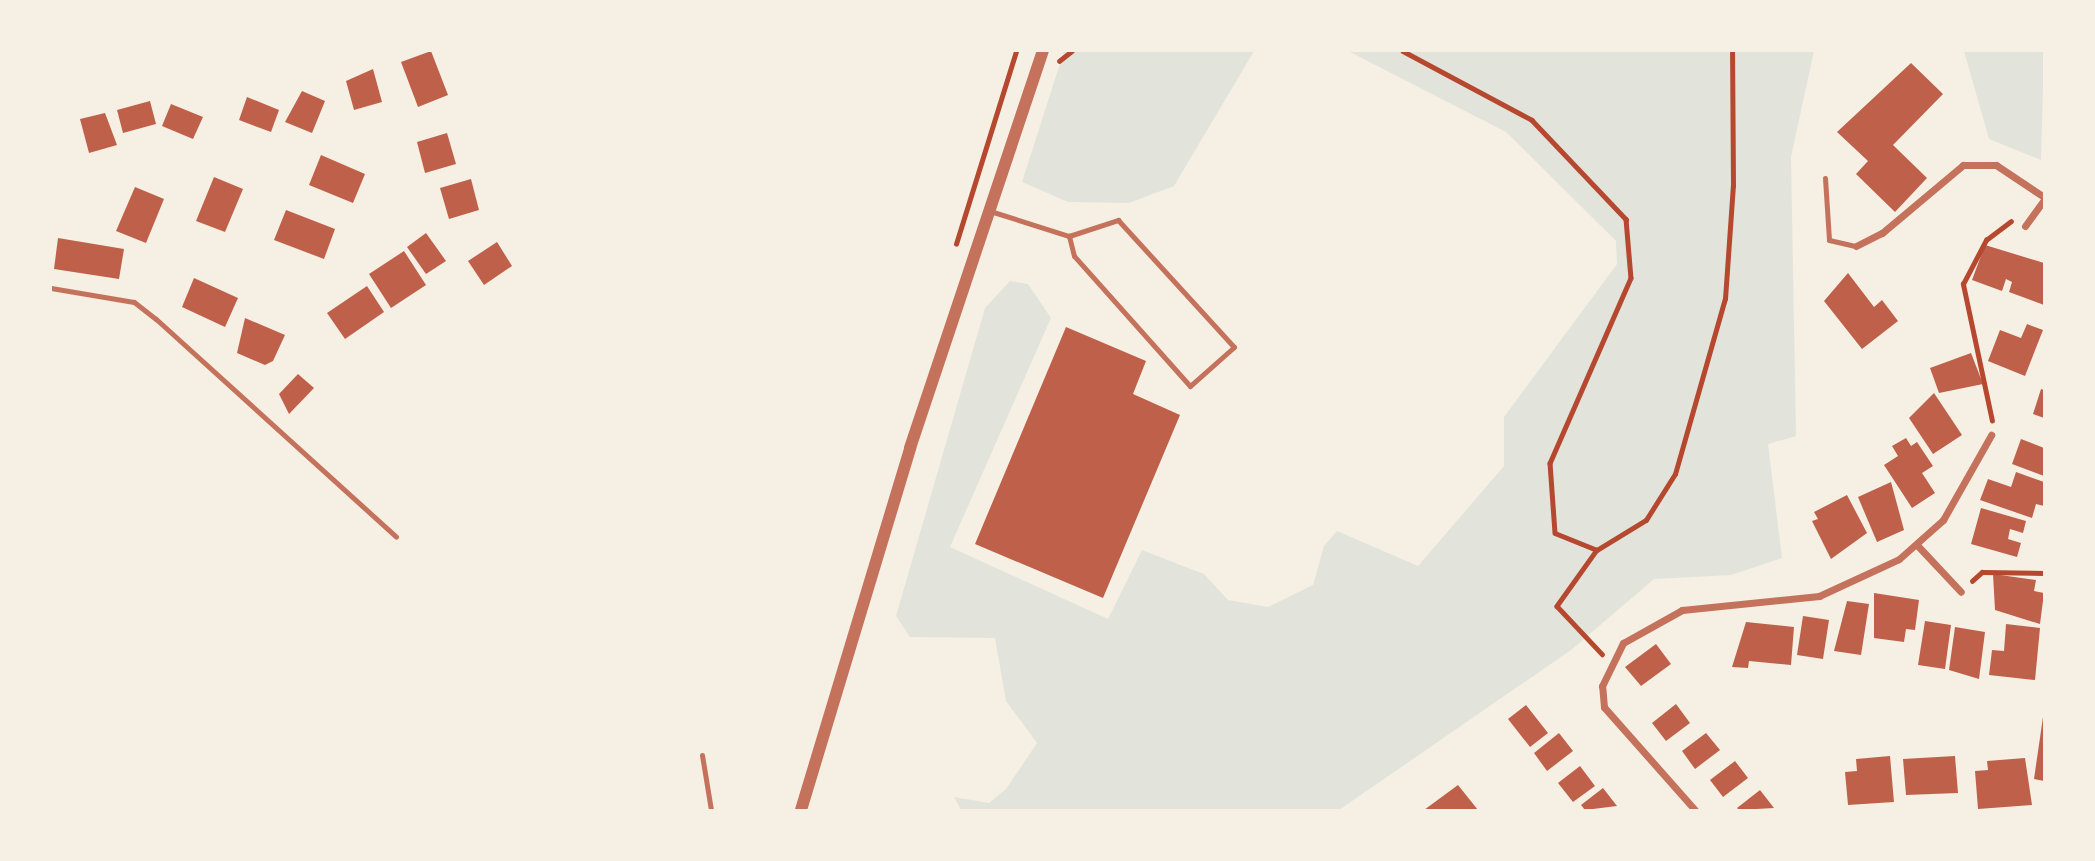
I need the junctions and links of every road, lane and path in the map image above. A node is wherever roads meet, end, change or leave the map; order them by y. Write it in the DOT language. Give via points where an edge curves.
graph roads {
  1 [pos="1043,51"];
  2 [pos="1072,51"];
  3 [pos="1403,51"];
  4 [pos="1732,51"];
  5 [pos="1057,62"];
  6 [pos="1825,178"];
  7 [pos="2044,198"];
  8 [pos="987,211"];
  9 [pos="2025,226"];
  10 [pos="1069,236"];
  11 [pos="1856,246"];
  12 [pos="51,288"];
  13 [pos="1991,435"];
  14 [pos="397,537"];
  15 [pos="1917,545"];
  16 [pos="1597,550"];
  17 [pos="2044,573"];
  18 [pos="1961,592"];
  19 [pos="1609,663"];
  20 [pos="702,755"];
  21 [pos="711,810"];
  22 [pos="801,810"];
  23 [pos="1695,810"];
  1 -- 8 [label="street"];
  2 -- 5 [label="path"];
  3 -- 16 [label="path" via="1532,120 1626,219 1631,278 1550,463 1555,533"];
  4 -- 16 [label="path" via="1733,186 1725,299 1675,474 1646,520"];
  6 -- 11 [label="lane" via="1829,240"];
  7 -- 9 [label="street"];
  7 -- 11 [label="street" via="1996,165 1963,165 1882,233"];
  8 -- 10 [label="lane"];
  8 -- 22 [label="street"];
  9 -- 13 [label="path" via="2010,220 1986,240 1963,284 1992,403"];
  10 -- 10 [label="lane" via="1118,220 1234,347 1190,386 1074,256"];
  12 -- 14 [label="lane" via="134,302"];
  13 -- 15 [label="street" via="1964,491"];
  15 -- 18 [label="street"];
  15 -- 19 [label="street" via="1819,596 1682,610 1623,643"];
  16 -- 19 [label="path" via="1557,606"];
  17 -- 18 [label="path" via="1982,572"];
  19 -- 23 [label="street" via="1604,707"];
  20 -- 21 [label="lane"];
}
